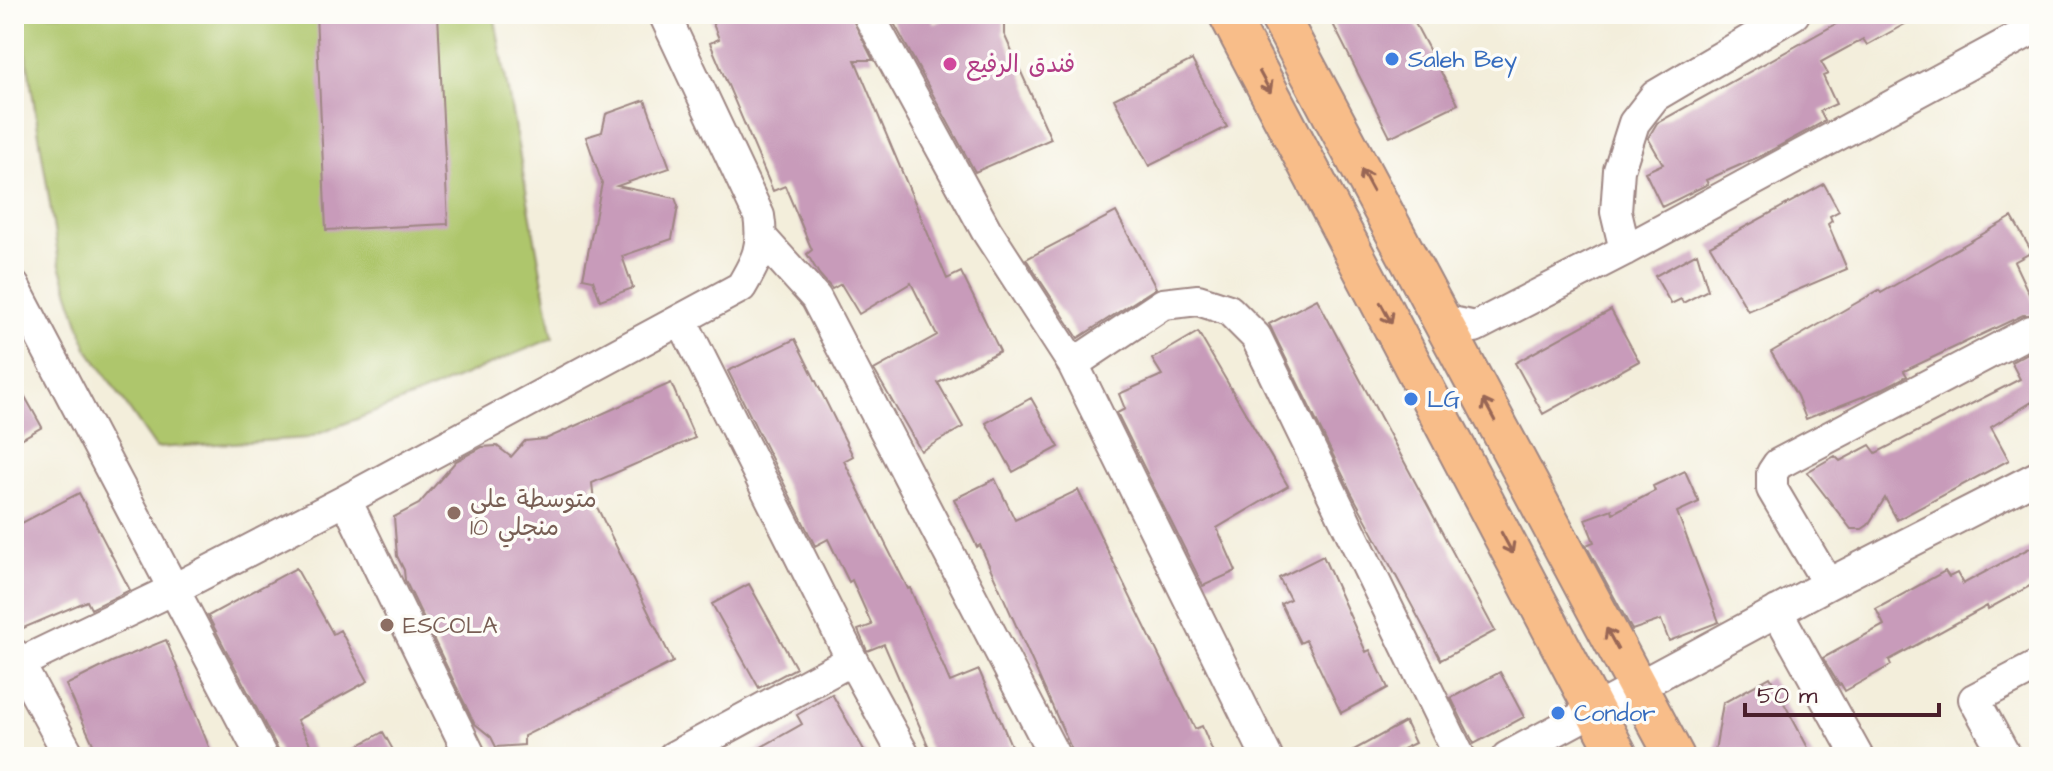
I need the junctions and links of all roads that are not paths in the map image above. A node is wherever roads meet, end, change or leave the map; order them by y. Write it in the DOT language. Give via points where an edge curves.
graph roads {
  1 [pos="868,14"];
  2 [pos="1228,14"];
  3 [pos="1278,14"];
  4 [pos="1794,14"];
  5 [pos="667,16"];
  6 [pos="2039,26"];
  7 [pos="762,238"];
  8 [pos="1625,250"];
  9 [pos="14,286"];
  10 [pos="682,321"];
  11 [pos="1458,323"];
  12 [pos="2031,331"];
  13 [pos="1073,364"];
  14 [pos="2039,476"];
  15 [pos="346,500"];
  16 [pos="1828,584"];
  17 [pos="174,589"];
  18 [pos="1777,611"];
  19 [pos="852,660"];
  20 [pos="16,661"];
  21 [pos="2039,665"];
  22 [pos="1638,687"];
  23 [pos="1594,709"];
  24 [pos="70,757"];
  25 [pos="262,757"];
  26 [pos="471,757"];
  27 [pos="673,757"];
  28 [pos="905,757"];
  29 [pos="1055,757"];
  30 [pos="1267,757"];
  31 [pos="1460,757"];
  32 [pos="1507,757"];
  33 [pos="1619,757"];
  34 [pos="1675,757"];
  35 [pos="1858,757"];
  36 [pos="2006,757"];
  1 -- 13 [label="street" via="986,230"];
  2 -- 23 [label="main road, one-way"];
  11 -- 3 [label="main road, one-way"];
  4 -- 8 [label="street" via="1655,96 1634,123 1619,170 1616,212"];
  5 -- 7 [label="street" via="759,216"];
  6 -- 8 [label="street"];
  7 -- 10 [label="street" via="741,287"];
  7 -- 29 [label="street" via="816,298"];
  8 -- 11 [label="street"];
  9 -- 17 [label="street"];
  10 -- 15 [label="street"];
  10 -- 19 [label="street"];
  22 -- 11 [label="main road, one-way" via="1466,366"];
  12 -- 16 [label="street" via="1778,464 1772,489"];
  13 -- 30 [label="street"];
  13 -- 31 [label="street" via="1163,304 1198,300 1229,310 1256,337"];
  14 -- 16 [label="street"];
  15 -- 17 [label="street"];
  15 -- 26 [label="street"];
  16 -- 18 [label="street"];
  17 -- 20 [label="street"];
  17 -- 25 [label="street"];
  18 -- 22 [label="street"];
  18 -- 35 [label="street"];
  19 -- 27 [label="street"];
  19 -- 28 [label="street"];
  20 -- 24 [label="street"];
  21 -- 36 [label="street" via="1974,699"];
  22 -- 23 [label="street"];
  22 -- 34 [label="main road"];
  23 -- 32 [label="street"];
  23 -- 33 [label="main road"];
}
